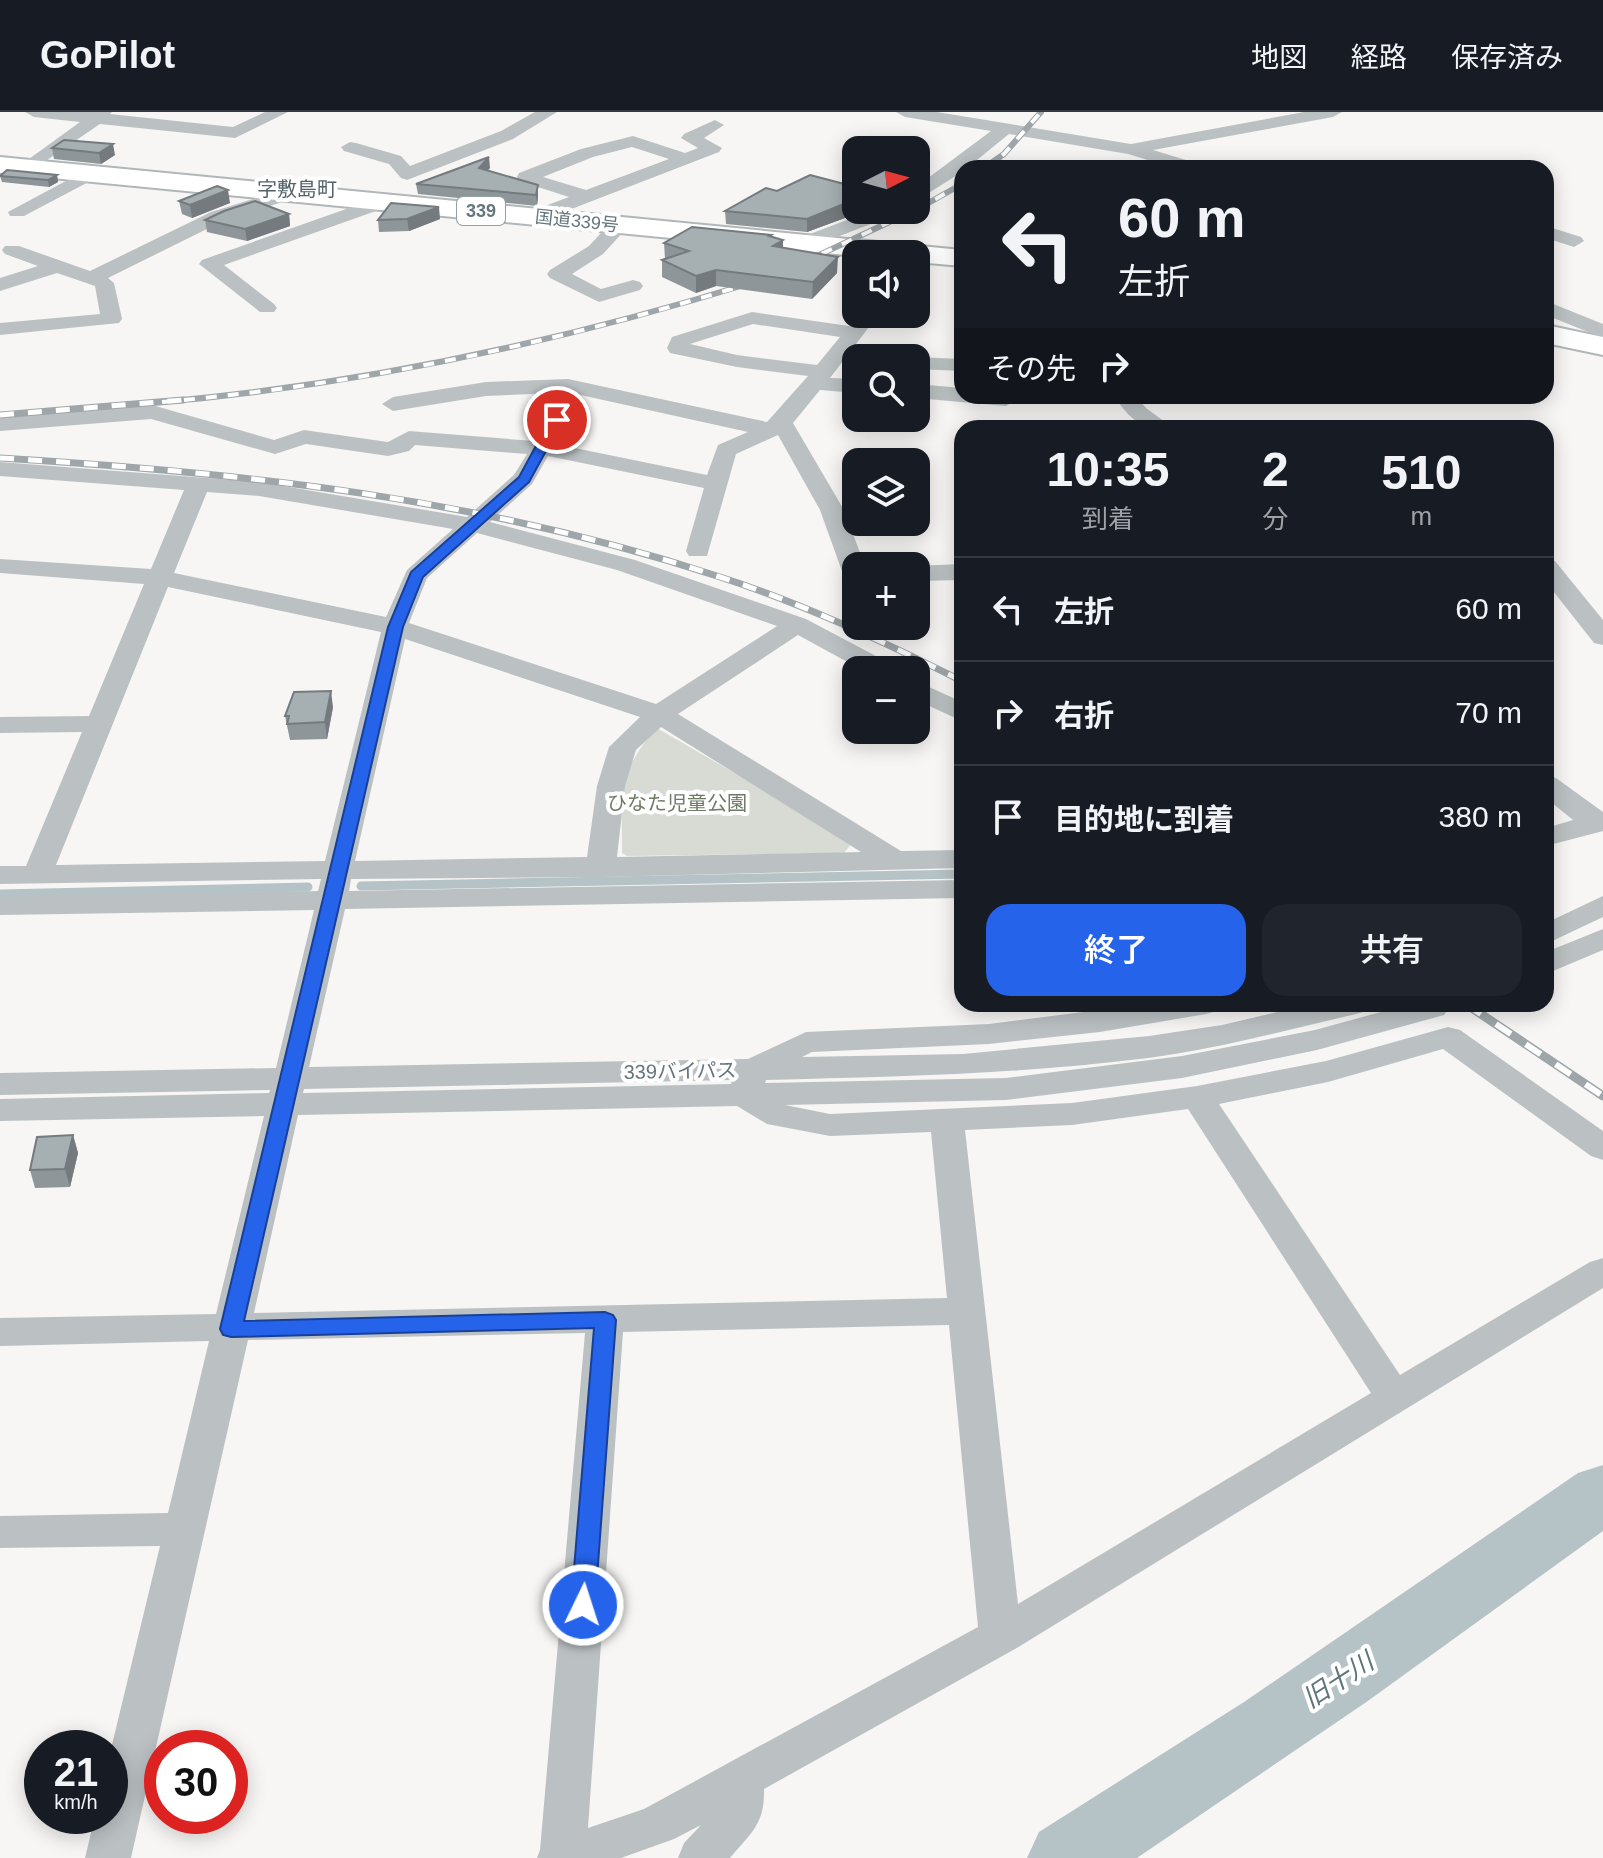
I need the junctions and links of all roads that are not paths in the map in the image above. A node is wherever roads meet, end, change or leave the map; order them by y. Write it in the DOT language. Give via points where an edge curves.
graph roads {
  1 [pos="34,112"];
  2 [pos="279,112"];
  3 [pos="548,112"];
  4 [pos="905,112"];
  5 [pos="1242,112"];
  6 [pos="1333,112"];
  7 [pos="99,115"];
  8 [pos="1263,123"];
  9 [pos="715,125"];
  10 [pos="1006,128"];
  11 [pos="235,133"];
  12 [pos="350,147"];
  13 [pos="206,148"];
  14 [pos="1131,149"];
  15 [pos="686,159"];
  16 [pos="966,160"];
  17 [pos="1167,160"];
  18 [pos="0,165"];
  19 [pos="28,168"];
  20 [pos="954,169"];
  21 [pos="90,174"];
  22 [pos="407,174"];
  23 [pos="930,186"];
  24 [pos="288,194"];
  25 [pos="585,196"];
  26 [pos="391,203"];
  27 [pos="17,212"];
  28 [pos="536,216"];
  29 [pos="853,224"];
  30 [pos="619,225"];
  31 [pos="1554,235"];
  32 [pos="809,241"];
  33 [pos="1574,241"];
  34 [pos="842,245"];
  35 [pos="12,250"];
  36 [pos="930,255"];
  37 [pos="954,257"];
  38 [pos="57,266"];
  39 [pos="90,278"];
  40 [pos="0,285"];
  41 [pos="633,286"];
  42 [pos="267,308"];
  43 [pos="1554,311"];
  44 [pos="859,328"];
  45 [pos="0,329"];
  46 [pos="1603,332"];
  47 [pos="856,333"];
  48 [pos="1554,336"];
  49 [pos="1603,346"];
  50 [pos="930,364"];
  51 [pos="954,365"];
  52 [pos="834,367"];
  53 [pos="568,386"];
  54 [pos="930,392"];
  55 [pos="954,394"];
  56 [pos="393,404"];
  57 [pos="1131,404"];
  58 [pos="1149,420"];
  59 [pos="0,424"];
  60 [pos="777,426"];
  61 [pos="541,448"];
  62 [pos="0,469"];
  63 [pos="198,484"];
  64 [pos="717,484"];
  65 [pos="473,525"];
  66 [pos="698,551"];
  67 [pos="848,552"];
  68 [pos="0,566"];
  69 [pos="954,572"];
  70 [pos="930,573"];
  71 [pos="1554,576"];
  72 [pos="159,577"];
  73 [pos="797,624"];
  74 [pos="395,627"];
  75 [pos="1603,637"];
  76 [pos="856,656"];
  77 [pos="930,696"];
  78 [pos="954,709"];
  79 [pos="659,714"];
  80 [pos="99,724"];
  81 [pos="0,725"];
  82 [pos="1554,790"];
  83 [pos="1599,822"];
  84 [pos="1554,835"];
  85 [pos="954,859"];
  86 [pos="896,861"];
  87 [pos="601,868"];
  88 [pos="0,875"];
  89 [pos="37,875"];
  90 [pos="335,884"];
  91 [pos="954,889"];
  92 [pos="1603,905"];
  93 [pos="0,906"];
  94 [pos="1554,931"];
  95 [pos="1603,938"];
  96 [pos="1554,960"];
  97 [pos="1159,1012"];
  98 [pos="1321,1012"];
  99 [pos="1418,1012"];
  100 [pos="749,1082"];
  101 [pos="0,1084"];
  102 [pos="286,1092"];
  103 [pos="1197,1097"];
  104 [pos="0,1110"];
  105 [pos="947,1121"];
  106 [pos="1603,1148"];
  107 [pos="1603,1271"];
  108 [pos="968,1311"];
  109 [pos="605,1320"];
  110 [pos="231,1329"];
  111 [pos="0,1332"];
  112 [pos="1394,1397"];
  113 [pos="185,1529"];
  114 [pos="0,1532"];
  115 [pos="1000,1636"];
  116 [pos="741,1777"];
  117 [pos="108,1858"];
  118 [pos="562,1858"];
  119 [pos="701,1858"];
  1 -- 7 [label="street"];
  2 -- 11 [label="street"];
  3 -- 22 [label="street" via="507,135"];
  4 -- 10 [label="street"];
  5 -- 8 [label="street"];
  6 -- 8 [label="street"];
  7 -- 11 [label="street"];
  7 -- 19 [label="street"];
  8 -- 14 [label="street"];
  9 -- 15 [label="street" via="690,138 713,148"];
  10 -- 14 [label="street"];
  10 -- 16 [label="street"];
  11 -- 13 [label="street"];
  12 -- 22 [label="street" via="395,160"];
  14 -- 17 [label="street"];
  15 -- 25 [label="street"];
  15 -- 25 [label="street" via="633,141 526,177"];
  18 -- 19 [label="highway, 国道339号 / 339"];
  19 -- 21 [label="highway, 国道339号 / 339"];
  20 -- 23 [label="street"];
  21 -- 24 [label="highway, 国道339号 / 339"];
  21 -- 27 [label="street"];
  22 -- 26 [label="street"];
  24 -- 26 [label="highway, 国道339号 / 339"];
  24 -- 39 [label="street" via="217,216 134,261"];
  25 -- 28 [label="street"];
  26 -- 28 [label="highway, 国道339号 / 339"];
  26 -- 42 [label="street" via="209,264"];
  28 -- 30 [label="highway, 国道339号 / 339"];
  29 -- 32 [label="street"];
  30 -- 32 [label="highway, 国道339号 / 339"];
  30 -- 41 [label="street" via="596,250 557,274 599,296"];
  31 -- 33 [label="street"];
  32 -- 34 [label="highway, 国道339号 / 339"];
  35 -- 38 [label="street"];
  36 -- 37 [label="highway, 国道339号 / 339"];
  38 -- 39 [label="street"];
  38 -- 40 [label="street"];
  39 -- 45 [label="street" via="104,283 112,319"];
  43 -- 46 [label="street"];
  44 -- 47 [label="street"];
  47 -- 52 [label="street"];
  47 -- 52 [label="street" via="752,318 679,341 678,348 737,361"];
  48 -- 49 [label="highway"];
  50 -- 51 [label="street"];
  52 -- 60 [label="street"];
  53 -- 56 [label="street" via="486,389"];
  53 -- 60 [label="street"];
  53 -- 61 [label="street"];
  54 -- 55 [label="street"];
  57 -- 58 [label="street"];
  59 -- 61 [label="street" via="152,412 275,447 304,437 388,449 409,438"];
  60 -- 64 [label="street" via="726,450"];
  60 -- 67 [label="street" via="832,510"];
  61 -- 64 [label="street"];
  61 -- 65 [label="street" via="524,479"];
  62 -- 63 [label="street"];
  63 -- 65 [label="street" via="341,501"];
  63 -- 72 [label="street"];
  64 -- 66 [label="street"];
  65 -- 73 [label="street" via="626,565"];
  65 -- 74 [label="street" via="416,575"];
  68 -- 72 [label="street"];
  69 -- 70 [label="street"];
  71 -- 75 [label="street"];
  72 -- 74 [label="street"];
  72 -- 80 [label="street"];
  73 -- 76 [label="street"];
  73 -- 79 [label="street"];
  74 -- 79 [label="street"];
  74 -- 90 [label="street"];
  77 -- 78 [label="street"];
  79 -- 86 [label="street"];
  79 -- 87 [label="street" via="623,747 611,786"];
  80 -- 81 [label="street"];
  80 -- 89 [label="street"];
  82 -- 83 [label="street"];
  83 -- 84 [label="street"];
  85 -- 86 [label="street"];
  86 -- 87 [label="street"];
  87 -- 90 [label="street"];
  88 -- 89 [label="street"];
  89 -- 90 [label="street"];
  90 -- 91 [label="street"];
  90 -- 93 [label="street"];
  90 -- 102 [label="street"];
  92 -- 94 [label="street"];
  95 -- 96 [label="street"];
  97 -- 100 [label="street" via="989,1034 806,1042"];
  98 -- 100 [label="street, 339バイパス" via="1222,1035 1060,1058"];
  99 -- 100 [label="street" via="1317,1040 1140,1075 1006,1089"];
  100 -- 102 [label="street"];
  100 -- 105 [label="street" via="779,1116 830,1125"];
  101 -- 102 [label="street"];
  102 -- 104 [label="street"];
  102 -- 110 [label="street"];
  103 -- 105 [label="street" via="1072,1114"];
  103 -- 106 [label="street" via="1328,1071 1448,1037"];
  103 -- 112 [label="street"];
  105 -- 108 [label="street"];
  107 -- 112 [label="street"];
  108 -- 109 [label="street"];
  108 -- 115 [label="street"];
  109 -- 110 [label="street"];
  109 -- 118 [label="street"];
  110 -- 111 [label="street"];
  110 -- 113 [label="street"];
  112 -- 115 [label="street"];
  113 -- 114 [label="street"];
  113 -- 117 [label="street"];
  115 -- 116 [label="street"];
  116 -- 118 [label="street" via="658,1825"];
  116 -- 119 [label="street" via="742,1811"];
}
